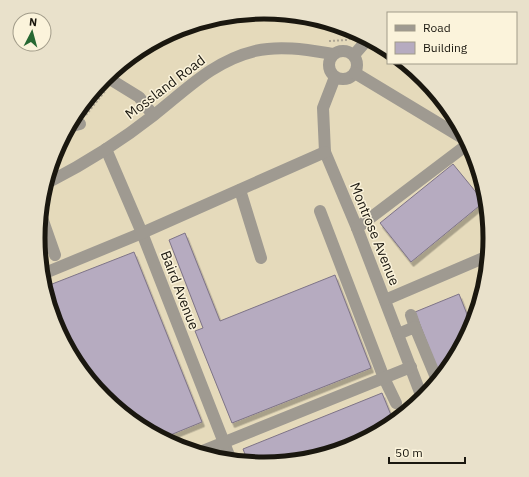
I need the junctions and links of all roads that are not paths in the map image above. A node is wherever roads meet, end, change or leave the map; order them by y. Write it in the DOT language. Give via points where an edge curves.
graph roads {
  1 [pos="364,43"];
  2 [pos="333,54"];
  3 [pos="354,55"];
  4 [pos="355,73"];
  5 [pos="335,78"];
  6 [pos="111,81"];
  7 [pos="153,115"];
  8 [pos="458,135"];
  9 [pos="464,147"];
  10 [pos="106,149"];
  11 [pos="325,152"];
  12 [pos="53,180"];
  13 [pos="240,190"];
  14 [pos="320,211"];
  15 [pos="45,227"];
  16 [pos="357,228"];
  17 [pos="142,233"];
  18 [pos="55,255"];
  19 [pos="261,258"];
  20 [pos="483,258"];
  21 [pos="48,272"];
  22 [pos="385,300"];
  23 [pos="398,334"];
  24 [pos="411,367"];
  25 [pos="435,376"];
  26 [pos="384,378"];
  27 [pos="421,393"];
  28 [pos="396,404"];
  29 [pos="224,442"];
  30 [pos="205,450"];
  31 [pos="229,455"];
  1 -- 3 [label="street"];
  2 -- 3 [label="street" via="345,50"];
  2 -- 5 [label="street" via="329,62 330,71"];
  2 -- 7 [label="street, Mossland Road" via="290,49 255,51 227,61 199,77"];
  3 -- 4 [label="street" via="358,62"];
  4 -- 5 [label="street" via="343,80"];
  4 -- 8 [label="street"];
  5 -- 11 [label="street, Montrose Avenue" via="323,108"];
  6 -- 7 [label="street" via="139,97"];
  7 -- 10 [label="street, Mossland Road"];
  9 -- 16 [label="street"];
  10 -- 12 [label="street, Mossland Road"];
  10 -- 17 [label="street, Baird Avenue"];
  11 -- 13 [label="street"];
  11 -- 16 [label="street, Montrose Avenue"];
  13 -- 17 [label="street"];
  13 -- 19 [label="street"];
  14 -- 26 [label="street"];
  15 -- 18 [label="street"];
  16 -- 22 [label="street, Montrose Avenue"];
  17 -- 21 [label="street"];
  17 -- 29 [label="street, Baird Avenue"];
  20 -- 22 [label="street"];
  22 -- 23 [label="street, Montrose Avenue"];
  23 -- 24 [label="street, Montrose Avenue"];
  23 -- 25 [label="street" via="413,321"];
  24 -- 26 [label="street"];
  24 -- 27 [label="street, Montrose Avenue"];
  26 -- 28 [label="street"];
  26 -- 29 [label="street"];
  29 -- 30 [label="street"];
  29 -- 31 [label="street, Baird Avenue"];
}
